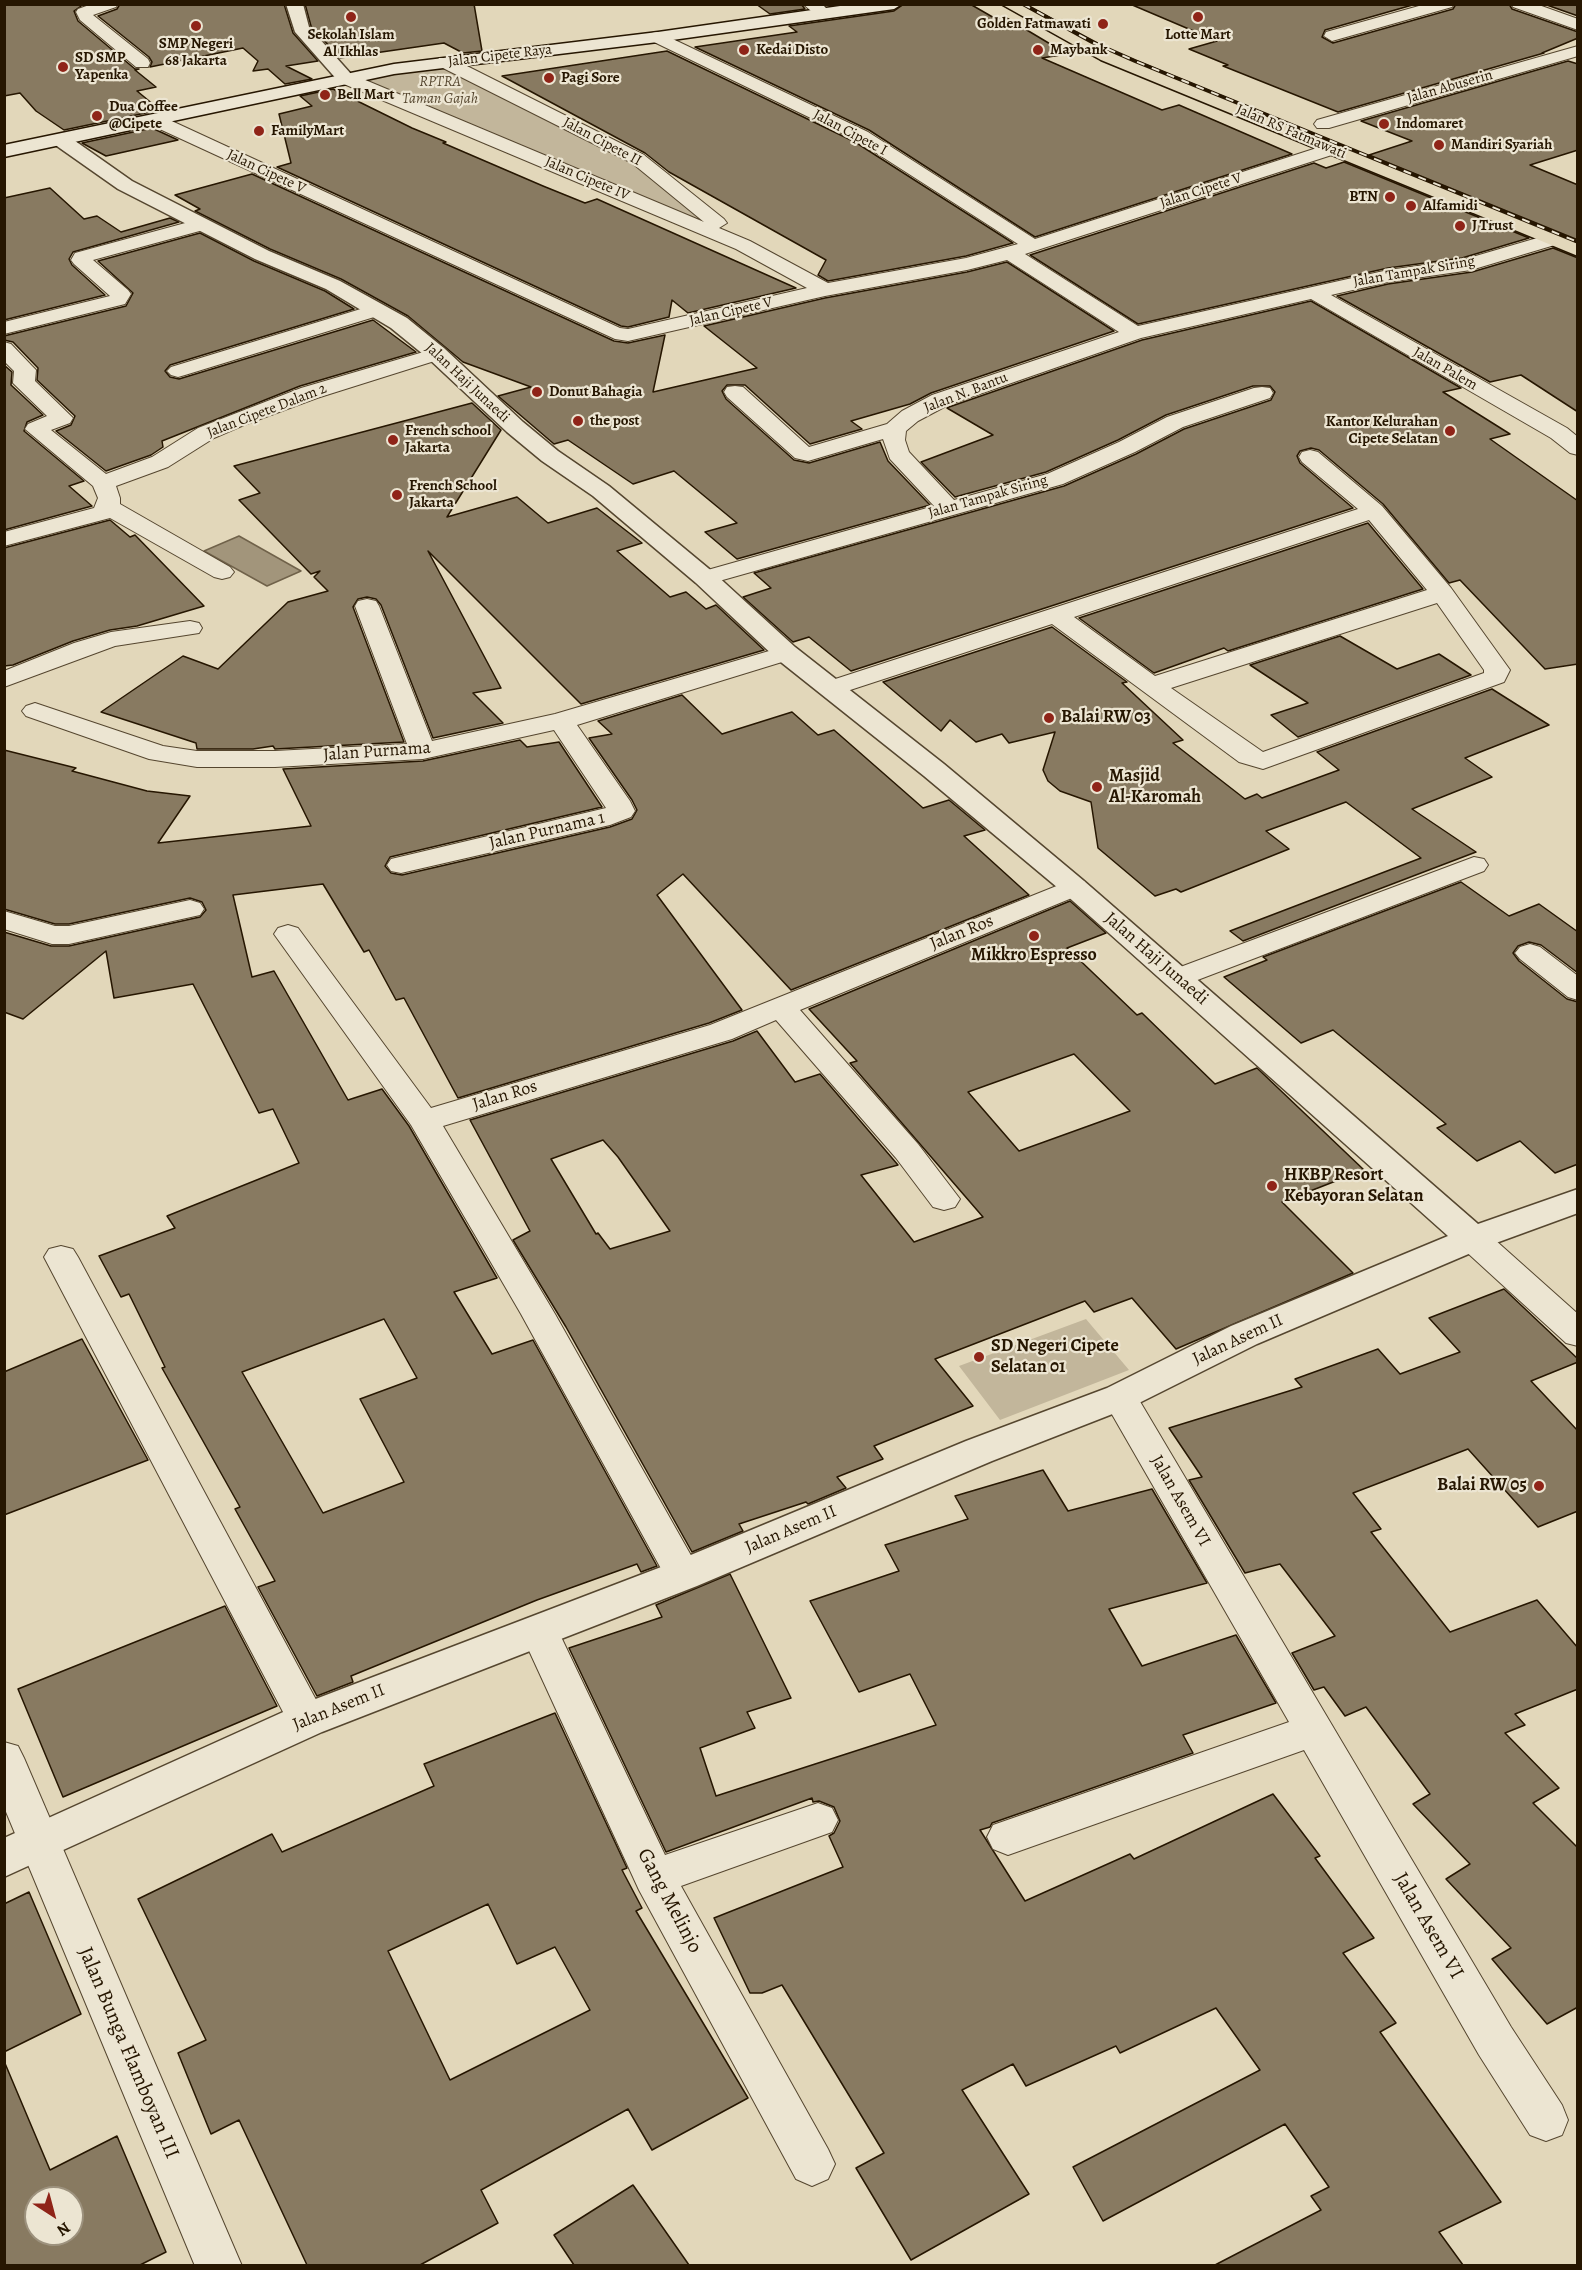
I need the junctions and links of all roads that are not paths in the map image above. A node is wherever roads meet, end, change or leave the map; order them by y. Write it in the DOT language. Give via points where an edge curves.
graph roads {
  1 [pos="110,4"];
  2 [pos="294,4"];
  3 [pos="894,4"];
  4 [pos="1009,4"];
  5 [pos="1446,4"];
  6 [pos="1519,4"];
  7 [pos="818,9"];
  8 [pos="1578,25"];
  9 [pos="1332,36"];
  10 [pos="658,37"];
  11 [pos="1578,51"];
  12 [pos="445,62"];
  13 [pos="142,63"];
  14 [pos="345,78"];
  15 [pos="1302,115"];
  16 [pos="157,121"];
  17 [pos="1323,124"];
  18 [pos="1355,137"];
  19 [pos="61,140"];
  20 [pos="1332,149"];
  21 [pos="4,151"];
  22 [pos="200,225"];
  23 [pos="1551,240"];
  24 [pos="743,245"];
  25 [pos="1032,245"];
  26 [pos="1578,250"];
  27 [pos="1010,253"];
  28 [pos="825,290"];
  29 [pos="1312,292"];
  30 [pos="376,310"];
  31 [pos="4,328"];
  32 [pos="1135,333"];
  33 [pos="4,348"];
  34 [pos="437,354"];
  35 [pos="25,370"];
  36 [pos="178,371"];
  37 [pos="4,376"];
  38 [pos="735,392"];
  39 [pos="1262,393"];
  40 [pos="895,429"];
  41 [pos="1568,431"];
  42 [pos="1578,448"];
  43 [pos="1310,457"];
  44 [pos="103,483"];
  45 [pos="949,508"];
  46 [pos="105,510"];
  47 [pos="1374,512"];
  48 [pos="4,539"];
  49 [pos="222,572"];
  50 [pos="705,578"];
  51 [pos="1442,593"];
  52 [pos="367,606"];
  53 [pos="1054,615"];
  54 [pos="190,628"];
  55 [pos="786,653"];
  56 [pos="4,680"];
  57 [pos="1150,686"];
  58 [pos="832,688"];
  59 [pos="35,711"];
  60 [pos="561,721"];
  61 [pos="423,751"];
  62 [pos="401,865"];
  63 [pos="1474,865"];
  64 [pos="1074,887"];
  65 [pos="190,909"];
  66 [pos="4,919"];
  67 [pos="288,933"];
  68 [pos="1530,953"];
  69 [pos="1177,978"];
  70 [pos="1578,991"];
  71 [pos="781,1007"];
  72 [pos="424,1120"];
  73 [pos="944,1199"];
  74 [pos="1578,1200"];
  75 [pos="1473,1239"];
  76 [pos="61,1257"];
  77 [pos="1578,1334"];
  78 [pos="1120,1397"];
  79 [pos="683,1575"];
  80 [pos="539,1631"];
  81 [pos="307,1720"];
  82 [pos="1313,1730"];
  83 [pos="4,1758"];
  84 [pos="818,1820"];
  85 [pos="1008,1837"];
  86 [pos="21,1850"];
  87 [pos="654,1877"];
  88 [pos="1546,2120"];
  89 [pos="812,2164"];
  90 [pos="219,2265"];
  1 -- 13 [label="street" via="84,12 86,17"];
  2 -- 14 [label="street" via="301,28"];
  3 -- 7 [label="street, Jalan Cipete Raya"];
  4 -- 20 [label="main road, Jalan RS Fatmawati" via="1107,56"];
  5 -- 9 [label="street"];
  6 -- 8 [label="street"];
  7 -- 10 [label="street, Jalan Cipete Raya"];
  10 -- 12 [label="street, Jalan Cipete Raya"];
  10 -- 25 [label="street, Jalan Cipete I" via="862,136"];
  11 -- 17 [label="street, Jalan Abuserin"];
  12 -- 14 [label="street, Jalan Cipete Raya"];
  12 -- 24 [label="street, Jalan Cipete II" via="638,159"];
  14 -- 16 [label="street, Jalan Cipete Raya"];
  14 -- 24 [label="street, Jalan Cipete IV"];
  15 -- 17 [label="main road, Jalan RS Fatmawati"];
  16 -- 19 [label="street, Jalan Cipete Raya"];
  16 -- 28 [label="street, Jalan Cipete V" via="615,333 640,334"];
  17 -- 18 [label="main road, Jalan RS Fatmawati"];
  19 -- 21 [label="street, Jalan Cipete Raya"];
  19 -- 22 [label="street, Jalan Haji Junaedi" via="125,185"];
  20 -- 23 [label="main road, Jalan RS Fatmawati"];
  20 -- 25 [label="street, Jalan Cipete V"];
  22 -- 30 [label="street, Jalan Haji Junaedi" via="333,285"];
  22 -- 31 [label="street" via="82,257 121,294 118,300"];
  23 -- 26 [label="main road, Jalan RS Fatmawati"];
  23 -- 29 [label="street, Jalan Tampak Siring" via="1464,266 1401,273"];
  24 -- 28 [label="street, Jalan Cipete IV"];
  25 -- 27 [label="street, Jalan Cipete V"];
  27 -- 28 [label="street, Jalan Cipete V"];
  27 -- 32 [label="street"];
  29 -- 32 [label="street, Jalan Tampak Siring"];
  29 -- 41 [label="street, Jalan Palem"];
  30 -- 34 [label="street, Jalan Haji Junaedi"];
  30 -- 36 [label="street"];
  32 -- 40 [label="street, Jalan N. Bantu" via="940,400"];
  33 -- 35 [label="street"];
  34 -- 44 [label="street, Jalan Cipete Dalam 2" via="243,417 206,433 160,462"];
  34 -- 50 [label="street, Jalan Haji Junaedi" via="522,433 601,491"];
  35 -- 37 [label="street"];
  35 -- 44 [label="street" via="24,383 62,418 36,429"];
  38 -- 40 [label="street" via="803,453"];
  39 -- 45 [label="street, Jalan Tampak Siring" via="1175,422 1054,479"];
  40 -- 45 [label="street" via="898,454"];
  41 -- 42 [label="street, Jalan Palem"];
  43 -- 47 [label="street"];
  44 -- 46 [label="street" via="107,491"];
  45 -- 50 [label="street, Jalan Tampak Siring"];
  46 -- 48 [label="street"];
  46 -- 49 [label="street"];
  47 -- 51 [label="street"];
  47 -- 53 [label="street"];
  50 -- 55 [label="street, Jalan Haji Junaedi"];
  51 -- 57 [label="street"];
  51 -- 57 [label="street" via="1497,670 1495,677 1268,760 1248,756"];
  52 -- 61 [label="street"];
  53 -- 57 [label="street"];
  53 -- 58 [label="street"];
  54 -- 56 [label="street" via="111,639"];
  55 -- 58 [label="street, Jalan Haji Junaedi"];
  55 -- 60 [label="street, Jalan Purnama"];
  58 -- 64 [label="street, Jalan Haji Junaedi"];
  59 -- 61 [label="street, Jalan Purnama" via="158,753 197,759"];
  60 -- 61 [label="street, Jalan Purnama"];
  60 -- 62 [label="street, Jalan Purnama 1" via="621,811 610,817"];
  63 -- 69 [label="street"];
  64 -- 69 [label="street, Jalan Haji Junaedi"];
  64 -- 71 [label="street, Jalan Ros"];
  65 -- 66 [label="street" via="69,935 52,935"];
  67 -- 72 [label="street"];
  68 -- 70 [label="street"];
  69 -- 75 [label="street, Jalan Haji Junaedi"];
  71 -- 72 [label="street, Jalan Ros" via="721,1032"];
  71 -- 73 [label="street"];
  72 -- 79 [label="street" via="538,1314"];
  74 -- 75 [label="street, Jalan Asem II"];
  75 -- 77 [label="street"];
  75 -- 78 [label="street, Jalan Asem II" via="1244,1335"];
  76 -- 81 [label="street"];
  78 -- 79 [label="street, Jalan Asem II" via="979,1451"];
  78 -- 82 [label="street, Jalan Asem VI"];
  79 -- 80 [label="street, Jalan Asem II"];
  80 -- 81 [label="street, Jalan Asem II"];
  80 -- 87 [label="street, Gang Melinjo"];
  81 -- 86 [label="street, Jalan Asem II"];
  82 -- 85 [label="street"];
  82 -- 88 [label="street, Jalan Asem VI" via="1495,2041"];
  83 -- 86 [label="street, Jalan Bunga Flamboyan III"];
  84 -- 87 [label="street"];
  86 -- 90 [label="street, Jalan Bunga Flamboyan III"];
  87 -- 89 [label="street, Gang Melinjo"];
}
